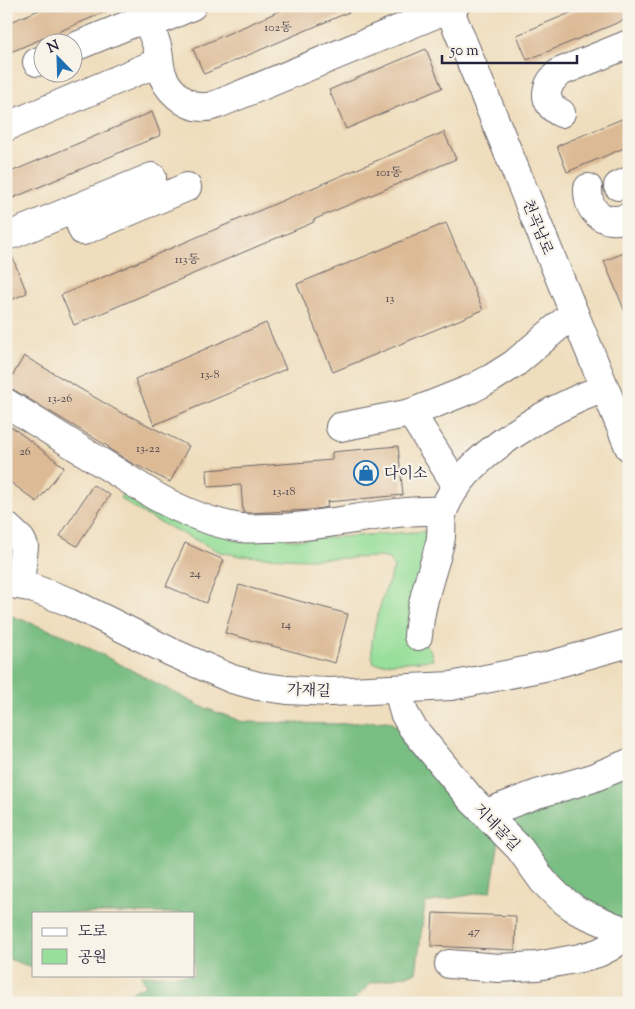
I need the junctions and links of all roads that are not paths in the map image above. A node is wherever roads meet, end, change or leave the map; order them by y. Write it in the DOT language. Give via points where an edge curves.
graph roads {
  1 [pos="192,6"];
  2 [pos="451,7"];
  3 [pos="144,14"];
  4 [pos="82,44"];
  5 [pos="629,44"];
  6 [pos="159,62"];
  7 [pos="561,113"];
  8 [pos="6,127"];
  9 [pos="152,177"];
  10 [pos="187,187"];
  11 [pos="588,188"];
  12 [pos="74,209"];
  13 [pos="629,217"];
  14 [pos="6,236"];
  15 [pos="574,313"];
  16 [pos="604,388"];
  17 [pos="6,403"];
  18 [pos="411,413"];
  19 [pos="340,427"];
  20 [pos="629,447"];
  21 [pos="457,486"];
  22 [pos="443,511"];
  23 [pos="6,526"];
  24 [pos="13,584"];
  25 [pos="418,636"];
  26 [pos="629,643"];
  27 [pos="398,689"];
  28 [pos="629,763"];
  29 [pos="486,813"];
  30 [pos="629,933"];
  31 [pos="450,964"];
  1 -- 3 [label="street" via="160,20"];
  2 -- 6 [label="street" via="206,107 197,107 174,92 163,78"];
  2 -- 15 [label="street, 천곡남로"];
  3 -- 4 [label="street" via="133,23"];
  3 -- 6 [label="street" via="157,47"];
  5 -- 7 [label="street" via="552,78 547,86 549,102"];
  6 -- 8 [label="street"];
  9 -- 12 [label="street"];
  10 -- 12 [label="street" via="83,231"];
  11 -- 13 [label="street" via="591,205 604,219 614,221"];
  12 -- 14 [label="street"];
  15 -- 16 [label="street, 천곡남로"];
  15 -- 18 [label="street" via="514,364 492,378"];
  16 -- 20 [label="street, 천곡남로"];
  16 -- 21 [label="street" via="575,400 499,445"];
  17 -- 22 [label="street" via="155,496 179,509 222,524 242,528 292,528 382,514"];
  18 -- 19 [label="street"];
  18 -- 21 [label="street"];
  21 -- 22 [label="street"];
  22 -- 25 [label="street" via="441,538 425,591"];
  23 -- 24 [label="street" via="24,546"];
  24 -- 27 [label="street, 가재길" via="70,602 232,679 258,686 303,691"];
  26 -- 27 [label="street, 가재길" via="489,679 451,686"];
  27 -- 29 [label="street, 지네골길" via="404,713 412,727"];
  28 -- 29 [label="street"];
  29 -- 30 [label="street, 지네골길" via="559,897 578,911"];
  30 -- 31 [label="street" via="598,953 537,966 499,968"];
}
